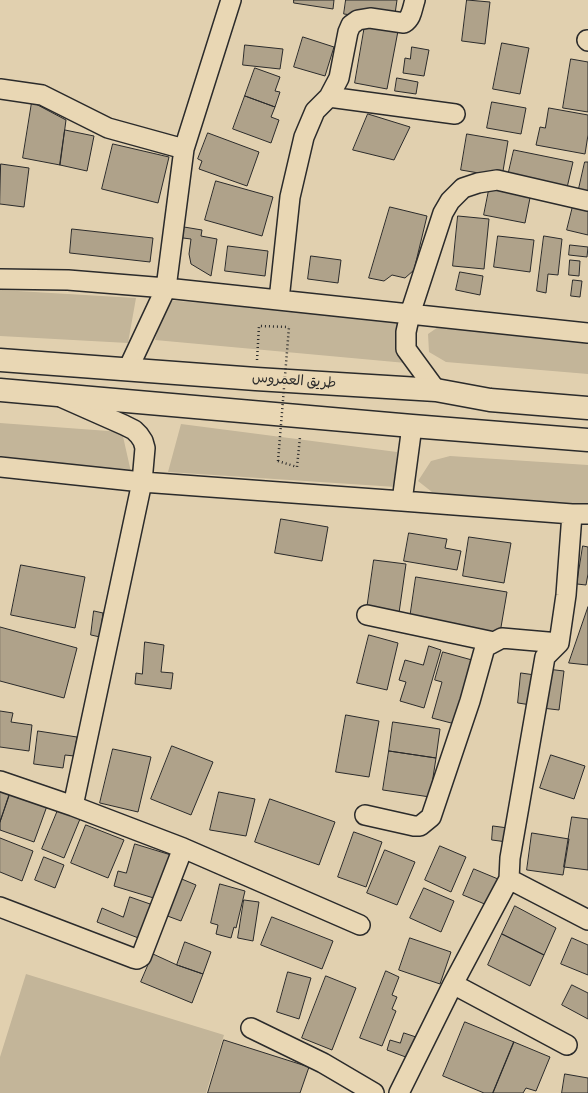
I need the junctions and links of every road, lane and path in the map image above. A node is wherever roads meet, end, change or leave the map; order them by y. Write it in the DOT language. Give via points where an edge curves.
graph roads {
  1 [pos="231,0"];
  2 [pos="414,0"];
  3 [pos="0,89"];
  4 [pos="329,97"];
  5 [pos="455,114"];
  6 [pos="184,149"];
  7 [pos="588,201"];
  8 [pos="0,279"];
  9 [pos="166,288"];
  10 [pos="279,300"];
  11 [pos="410,314"];
  12 [pos="588,333"];
  13 [pos="0,360"];
  14 [pos="128,369"];
  15 [pos="256,379"];
  16 [pos="0,390"];
  17 [pos="436,390"];
  18 [pos="58,396"];
  19 [pos="588,408"];
  20 [pos="412,426"];
  21 [pos="588,440"];
  22 [pos="299,443"];
  23 [pos="0,467"];
  24 [pos="142,482"];
  25 [pos="402,501"];
  26 [pos="580,514"];
  27 [pos="367,615"];
  28 [pos="494,642"];
  29 [pos="559,643"];
  30 [pos="0,781"];
  31 [pos="73,806"];
  32 [pos="365,815"];
  33 [pos="183,848"];
  34 [pos="509,879"];
  35 [pos="0,907"];
  36 [pos="588,920"];
  37 [pos="360,925"];
  38 [pos="453,984"];
  39 [pos="251,1028"];
  40 [pos="567,1044"];
  41 [pos="374,1093"];
  42 [pos="399,1093"];
  1 -- 6 [label="street"];
  2 -- 4 [label="street" via="411,14 404,23 370,18 358,20 351,25 339,78"];
  3 -- 6 [label="street" via="42,95 108,128"];
  4 -- 5 [label="street"];
  4 -- 10 [label="street" via="315,111 304,137 290,197"];
  6 -- 9 [label="street"];
  7 -- 11 [label="street" via="497,180 463,188 450,201 443,213"];
  8 -- 9 [label="street" via="68,280"];
  9 -- 10 [label="street"];
  9 -- 14 [label="street"];
  10 -- 11 [label="street"];
  11 -- 12 [label="street"];
  11 -- 17 [label="street" via="406,349"];
  13 -- 14 [label="main road, طريق العمروس"];
  14 -- 15 [label="main road, طريق العمروس"];
  15 -- 17 [label="main road, طريق العمروس"];
  15 -- 22 [label="path, bridge" via="258,326 289,327 278,461 297,467"];
  16 -- 18 [label="main road"];
  17 -- 19 [label="main road, طريق العمروس" via="490,400"];
  18 -- 20 [label="main road"];
  18 -- 24 [label="street" via="124,425 139,435 145,448"];
  20 -- 21 [label="main road"];
  20 -- 25 [label="street"];
  23 -- 24 [label="street"];
  24 -- 25 [label="street"];
  24 -- 31 [label="street"];
  25 -- 26 [label="street"];
  26 -- 29 [label="street"];
  27 -- 28 [label="street"];
  28 -- 29 [label="street" via="502,638"];
  28 -- 32 [label="street" via="484,647 470,701 431,817 420,826 414,826"];
  29 -- 34 [label="street" via="545,656 510,858"];
  30 -- 31 [label="street"];
  31 -- 33 [label="street"];
  33 -- 35 [label="street" via="141,957 137,959"];
  33 -- 37 [label="street"];
  34 -- 36 [label="street"];
  34 -- 38 [label="street"];
  38 -- 40 [label="street"];
  38 -- 42 [label="street"];
  39 -- 41 [label="street" via="323,1063"];
}
